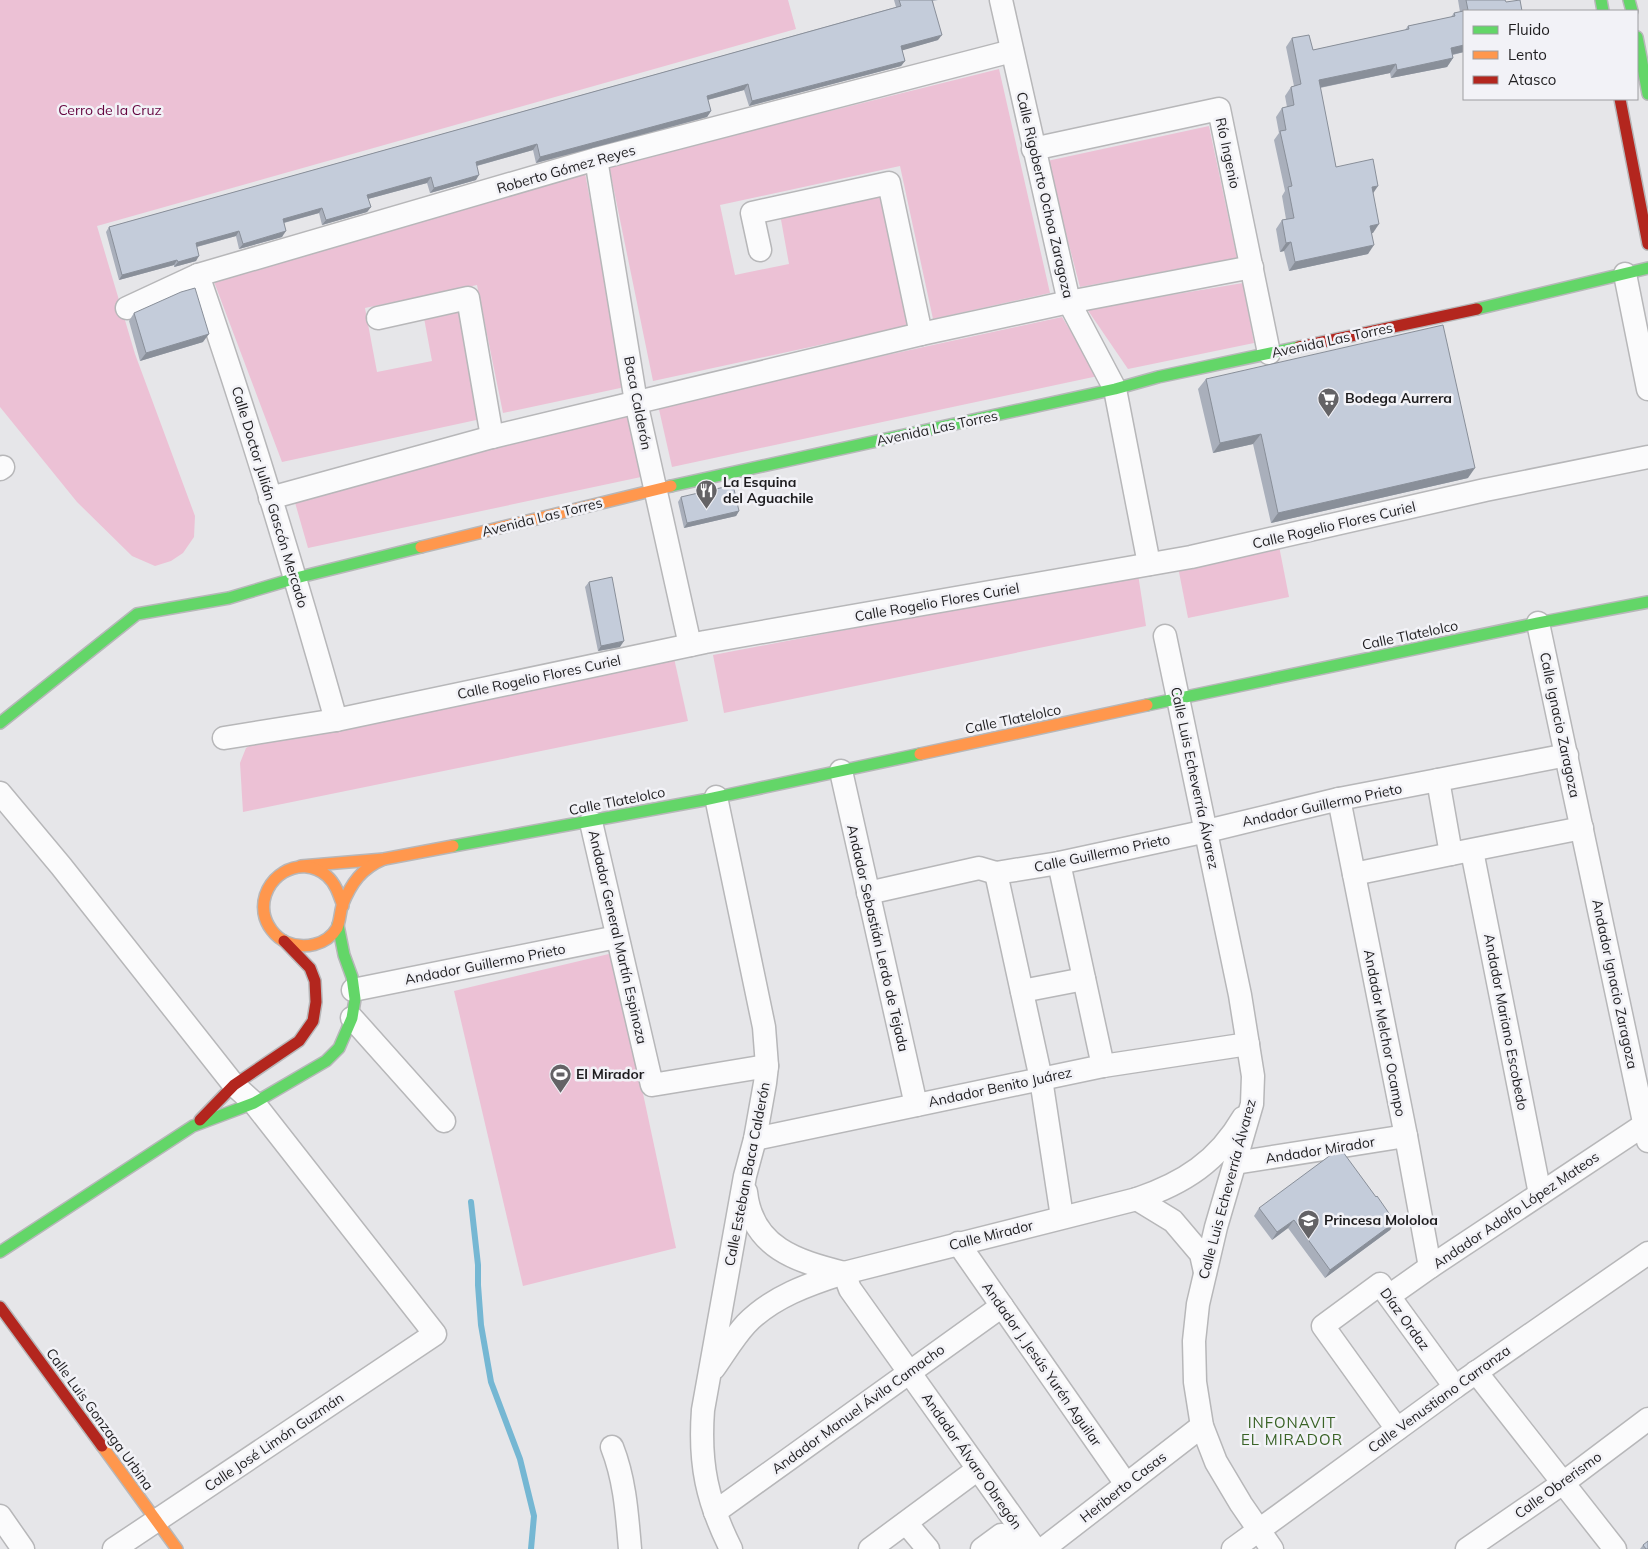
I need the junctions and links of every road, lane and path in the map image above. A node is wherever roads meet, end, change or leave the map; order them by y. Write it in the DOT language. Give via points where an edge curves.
graph roads {
  1 [pos="1001,0"];
  2 [pos="1638,42"];
  3 [pos="1012,51"];
  4 [pos="1648,94"];
  5 [pos="1620,100"];
  6 [pos="1033,149"];
  7 [pos="596,160"];
  8 [pos="1648,244"];
  9 [pos="760,250"];
  10 [pos="1252,266"];
  11 [pos="1648,268"];
  12 [pos="1625,274"];
  13 [pos="198,275"];
  14 [pos="1069,302"];
  15 [pos="127,308"];
  16 [pos="378,318"];
  17 [pos="921,334"];
  18 [pos="1269,354"];
  19 [pos="1115,389"];
  20 [pos="1648,389"];
  21 [pos="636,402"];
  22 [pos="492,437"];
  23 [pos="1648,457"];
  24 [pos="656,489"];
  25 [pos="270,498"];
  26 [pos="1150,564"];
  27 [pos="296,578"];
  28 [pos="1648,602"];
  29 [pos="1538,623"];
  30 [pos="1165,636"];
  31 [pos="690,645"];
  32 [pos="1179,698"];
  33 [pos="336,720"];
  34 [pos="0,722"];
  35 [pos="224,738"];
  36 [pos="1567,755"];
  37 [pos="841,771"];
  38 [pos="1438,780"];
  39 [pos="0,793"];
  40 [pos="716,798"];
  41 [pos="1339,799"];
  42 [pos="592,822"];
  43 [pos="1582,828"];
  44 [pos="1207,831"];
  45 [pos="1462,852"];
  46 [pos="384,859"];
  47 [pos="1059,862"];
  48 [pos="301,866"];
  49 [pos="996,873"];
  50 [pos="1354,874"];
  51 [pos="868,893"];
  52 [pos="343,906"];
  53 [pos="338,925"];
  54 [pos="617,937"];
  55 [pos="284,941"];
  56 [pos="1084,979"];
  57 [pos="354,990"];
  58 [pos="1022,991"];
  59 [pos="352,1018"];
  60 [pos="1248,1044"];
  61 [pos="767,1066"];
  62 [pos="1103,1066"];
  63 [pos="1041,1079"];
  64 [pos="234,1085"];
  65 [pos="254,1103"];
  66 [pos="1252,1104"];
  67 [pos="916,1105"];
  68 [pos="444,1121"];
  69 [pos="194,1126"];
  70 [pos="1646,1133"];
  71 [pos="1406,1136"];
  72 [pos="755,1139"];
  73 [pos="1235,1163"];
  74 [pos="744,1176"];
  75 [pos="1540,1194"];
  76 [pos="1137,1199"];
  77 [pos="1062,1217"];
  78 [pos="958,1244"];
  79 [pos="0,1252"];
  80 [pos="1648,1254"];
  81 [pos="1430,1267"];
  82 [pos="1205,1272"];
  83 [pos="844,1273"];
  84 [pos="1389,1296"];
  85 [pos="1002,1306"];
  86 [pos="0,1307"];
  87 [pos="1476,1372"];
  88 [pos="909,1373"];
  89 [pos="710,1376"];
  90 [pos="1454,1387"];
  91 [pos="1648,1419"];
  92 [pos="1202,1426"];
  93 [pos="1397,1429"];
  94 [pos="612,1447"];
  95 [pos="978,1469"];
  96 [pos="1562,1483"];
  97 [pos="1126,1484"];
  98 [pos="715,1512"];
  99 [pos="0,1516"];
  100 [pos="156,1521"];
  101 [pos="906,1523"];
  102 [pos="1259,1530"];
  103 [pos="23,1549"];
  104 [pos="114,1549"];
  105 [pos="177,1549"];
  106 [pos="630,1549"];
  107 [pos="731,1549"];
  108 [pos="870,1549"];
  109 [pos="928,1549"];
  110 [pos="982,1549"];
  111 [pos="1011,1549"];
  112 [pos="1035,1549"];
  113 [pos="1043,1549"];
  114 [pos="1233,1549"];
  115 [pos="1272,1549"];
  116 [pos="1467,1549"];
  117 [pos="1615,1549"];
  1 -- 3 [label="street, Calle Rigoberto Ochoa Zaragoza"];
  2 -- 4 [label="street"];
  3 -- 6 [label="street, Calle Rigoberto Ochoa Zaragoza"];
  3 -- 7 [label="street, Roberto Gómez Reyes"];
  5 -- 8 [label="street"];
  6 -- 10 [label="street, Río Ingenio" via="1219,109"];
  6 -- 14 [label="street, Calle Rigoberto Ochoa Zaragoza"];
  7 -- 13 [label="street, Roberto Gómez Reyes"];
  7 -- 21 [label="street, Baca Calderón"];
  9 -- 17 [label="street" via="752,213 890,183"];
  10 -- 14 [label="street"];
  10 -- 18 [label="street, Río Ingenio"];
  11 -- 12 [label="street, Avenida Las Torres"];
  12 -- 18 [label="street, Avenida Las Torres"];
  12 -- 20 [label="street"];
  13 -- 15 [label="street, Roberto Gómez Reyes"];
  13 -- 25 [label="street, Calle Doctor Julián Gascón Mercado"];
  14 -- 17 [label="street"];
  14 -- 19 [label="street, Calle Rigoberto Ochoa Zaragoza"];
  16 -- 22 [label="street" via="468,298"];
  17 -- 21 [label="street"];
  18 -- 19 [label="street, Avenida Las Torres"];
  19 -- 24 [label="street, Avenida Las Torres"];
  19 -- 26 [label="street, Calle Rigoberto Ochoa Zaragoza"];
  21 -- 22 [label="street"];
  21 -- 24 [label="street, Baca Calderón"];
  22 -- 25 [label="street"];
  23 -- 26 [label="street, Calle Rogelio Flores Curiel"];
  24 -- 27 [label="street, Avenida Las Torres"];
  24 -- 31 [label="street, Baca Calderón"];
  25 -- 27 [label="street, Calle Doctor Julián Gascón Mercado"];
  26 -- 31 [label="street, Calle Rogelio Flores Curiel"];
  27 -- 33 [label="street, Calle Doctor Julián Gascón Mercado"];
  27 -- 34 [label="street, Avenida Las Torres" via="229,598 137,614"];
  28 -- 29 [label="street, Calle Tlatelolco"];
  29 -- 32 [label="street, Calle Tlatelolco"];
  29 -- 36 [label="street, Calle Ignacio Zaragoza"];
  30 -- 32 [label="street, Calle Luis Echeverría Álvarez"];
  31 -- 33 [label="street, Calle Rogelio Flores Curiel"];
  32 -- 37 [label="street, Calle Tlatelolco"];
  32 -- 44 [label="street, Calle Luis Echeverría Álvarez"];
  33 -- 35 [label="street, Calle Rogelio Flores Curiel"];
  36 -- 38 [label="street"];
  36 -- 43 [label="street, Calle Ignacio Zaragoza"];
  37 -- 40 [label="street, Calle Tlatelolco"];
  37 -- 51 [label="street, Andador Sebastián Lerdo de Tejada"];
  38 -- 41 [label="street, Andador Guillermo Prieto"];
  38 -- 45 [label="street"];
  39 -- 64 [label="street"];
  40 -- 42 [label="street, Calle Tlatelolco"];
  40 -- 61 [label="street, Calle Esteban Baca Calderón" via="764,1027"];
  41 -- 44 [label="street, Andador Guillermo Prieto"];
  41 -- 50 [label="street, Andador Melchor Ocampo"];
  42 -- 46 [label="street, Calle Tlatelolco"];
  42 -- 54 [label="street, Andador General Martín Espinoza"];
  43 -- 45 [label="street"];
  43 -- 70 [label="street, Andador Ignacio Zaragoza"];
  44 -- 47 [label="street, Calle Guillermo Prieto"];
  44 -- 60 [label="street, Calle Luis Echeverría Álvarez"];
  45 -- 50 [label="street"];
  45 -- 75 [label="street, Andador Mariano Escobedo"];
  46 -- 48 [label="street, Calle Tlatelolco"];
  46 -- 52 [label="street, Calle Tlatelolco" via="365,869 358,877"];
  47 -- 49 [label="street, Calle Guillermo Prieto"];
  47 -- 56 [label="street"];
  48 -- 52 [label="street" via="325,873 335,882"];
  48 -- 55 [label="street, Calle Tlatelolco" via="277,876 264,897 266,923"];
  49 -- 51 [label="street" via="979,868"];
  49 -- 58 [label="street"];
  50 -- 71 [label="street, Andador Melchor Ocampo"];
  51 -- 67 [label="street, Andador Sebastián Lerdo de Tejada"];
  52 -- 53 [label="street"];
  53 -- 55 [label="street" via="324,940 314,944 294,945"];
  53 -- 57 [label="street"];
  54 -- 57 [label="street, Andador Guillermo Prieto"];
  54 -- 61 [label="street, Andador General Martín Espinoza" via="652,1085"];
  55 -- 64 [label="street" via="310,968 315,981 316,1002 312,1021 299,1040"];
  56 -- 58 [label="street"];
  56 -- 62 [label="street"];
  57 -- 59 [label="street"];
  58 -- 63 [label="street"];
  59 -- 65 [label="street" via="339,1048 326,1061"];
  59 -- 68 [label="street"];
  60 -- 62 [label="street, Andador Benito Juárez"];
  60 -- 66 [label="street, Calle Luis Echeverría Álvarez" via="1253,1076"];
  61 -- 72 [label="street, Calle Esteban Baca Calderón"];
  62 -- 63 [label="street, Andador Benito Juárez"];
  63 -- 67 [label="street, Andador Benito Juárez"];
  63 -- 77 [label="street"];
  64 -- 65 [label="street"];
  64 -- 69 [label="street"];
  65 -- 69 [label="street"];
  65 -- 100 [label="street, Calle José Limón Guzmán" via="435,1334"];
  66 -- 73 [label="street, Calle Luis Echeverría Álvarez"];
  66 -- 76 [label="street, Calle Mirador" via="1235,1132 1201,1168 1182,1180"];
  67 -- 72 [label="street, Andador Benito Juárez"];
  69 -- 79 [label="street"];
  70 -- 75 [label="street, Andador Adolfo López Mateos"];
  71 -- 73 [label="street, Andador Mirador"];
  71 -- 81 [label="street, Andador Melchor Ocampo"];
  72 -- 74 [label="street, Calle Esteban Baca Calderón"];
  73 -- 82 [label="street, Calle Luis Echeverría Álvarez"];
  74 -- 83 [label="street, Calle Mirador" via="752,1219 764,1237 783,1252 810,1264"];
  74 -- 89 [label="street, Calle Esteban Baca Calderón"];
  75 -- 81 [label="street, Andador Adolfo López Mateos"];
  76 -- 77 [label="street, Calle Mirador"];
  76 -- 82 [label="street" via="1173,1221 1201,1254"];
  77 -- 78 [label="street, Calle Mirador"];
  78 -- 83 [label="street, Calle Mirador"];
  78 -- 85 [label="street, Andador J. Jesús Yurén Aguilar"];
  80 -- 87 [label="street, Calle Venustiano Carranza"];
  81 -- 84 [label="street, Andador Adolfo López Mateos"];
  82 -- 92 [label="street, Calle Luis Echeverría Álvarez" via="1194,1341 1195,1382"];
  83 -- 88 [label="street, Andador Álvaro Obregón" via="850,1289"];
  83 -- 89 [label="street, Calle Mirador" via="792,1292 765,1307 746,1324"];
  84 -- 90 [label="street, Díaz Ordaz"];
  84 -- 93 [label="street, Díaz Ordaz" via="1380,1284 1323,1326"];
  85 -- 88 [label="street, Andador Manuel Ávila Camacho"];
  85 -- 97 [label="street, Andador J. Jesús Yurén Aguilar"];
  86 -- 100 [label="street, Calle Luis Gonzaga Urbina"];
  87 -- 90 [label="street, Calle Venustiano Carranza"];
  87 -- 96 [label="street"];
  88 -- 95 [label="street, Andador Álvaro Obregón"];
  88 -- 98 [label="street, Andador Manuel Ávila Camacho"];
  89 -- 98 [label="street, Calle Esteban Baca Calderón" via="701,1438 709,1497"];
  90 -- 93 [label="street, Calle Venustiano Carranza"];
  91 -- 96 [label="street, Calle Obrerismo"];
  92 -- 97 [label="street, Heriberto Casas"];
  92 -- 102 [label="street, Calle Luis Echeverría Álvarez" via="1216,1462"];
  93 -- 102 [label="street, Calle Venustiano Carranza"];
  94 -- 106 [label="street" via="624,1487"];
  95 -- 101 [label="street"];
  95 -- 112 [label="street, Andador Álvaro Obregón"];
  96 -- 116 [label="street, Calle Obrerismo"];
  96 -- 117 [label="street"];
  97 -- 113 [label="street, Heriberto Casas"];
  98 -- 107 [label="street, Calle Esteban Baca Calderón"];
  99 -- 103 [label="street"];
  100 -- 104 [label="street, Calle José Limón Guzmán"];
  100 -- 105 [label="street, Calle Luis Gonzaga Urbina"];
  101 -- 108 [label="street"];
  101 -- 109 [label="street"];
  102 -- 114 [label="street, Calle Venustiano Carranza"];
  102 -- 115 [label="street, Calle Luis Echeverría Álvarez"];
  110 -- 111 [label="street" via="1001,1535"];
}
